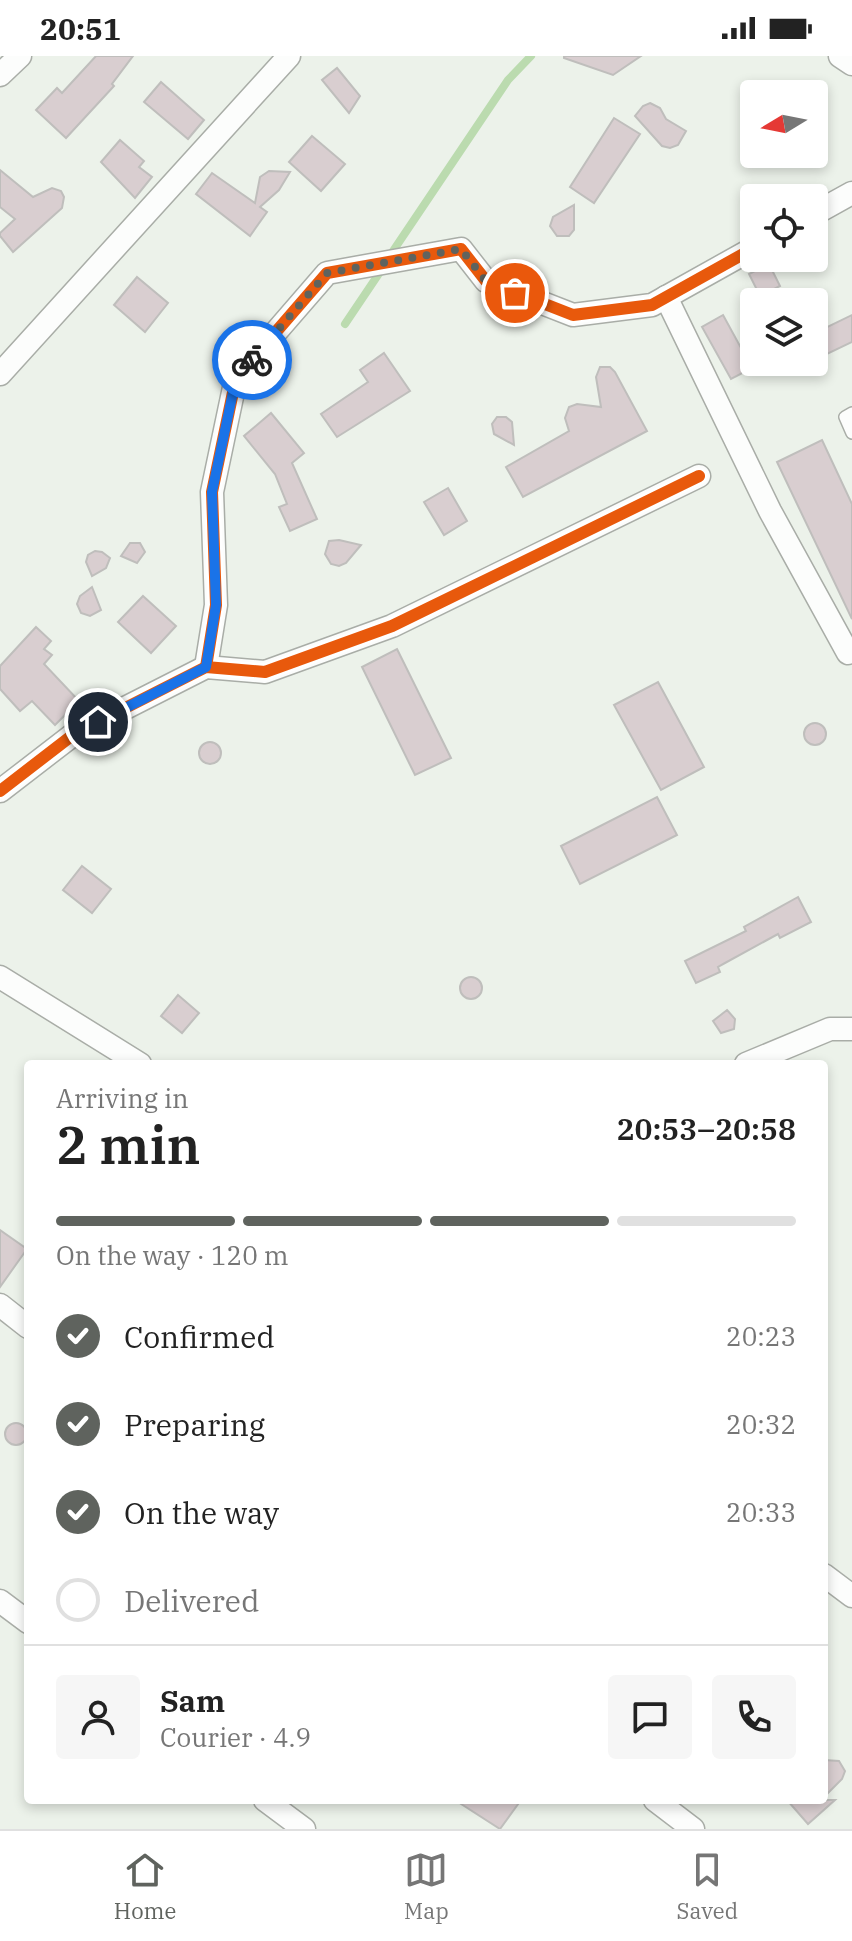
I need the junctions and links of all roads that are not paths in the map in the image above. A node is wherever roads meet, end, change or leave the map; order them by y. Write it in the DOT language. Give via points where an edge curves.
graph roads {
  1 [pos="20,56"];
  2 [pos="289,56"];
  3 [pos="840,56"];
  4 [pos="852,64"];
  5 [pos="0,75"];
  6 [pos="852,193"];
  7 [pos="828,206"];
  8 [pos="740,256"];
  9 [pos="666,297"];
  10 [pos="0,374"];
  11 [pos="852,413"];
  12 [pos="852,433"];
  13 [pos="699,476"];
  14 [pos="852,651"];
  15 [pos="206,667"];
  16 [pos="0,791"];
  17 [pos="0,977"];
  18 [pos="852,1029"];
  19 [pos="134,1060"];
  20 [pos="756,1060"];
  21 [pos="0,1305"];
  22 [pos="24,1324"];
  23 [pos="828,1578"];
  24 [pos="852,1596"];
  25 [pos="0,1601"];
  26 [pos="24,1619"];
  27 [pos="270,1804"];
  28 [pos="660,1804"];
  29 [pos="304,1829"];
  30 [pos="693,1829"];
  1 -- 5 [label="street"];
  2 -- 10 [label="street"];
  3 -- 4 [label="street"];
  6 -- 7 [label="street"];
  8 -- 9 [label="street"];
  9 -- 14 [label="street" via="770,511 848,653"];
  9 -- 15 [label="street" via="652,305 573,315 486,281 461,249 327,273 236,378 212,492 216,605"];
  11 -- 12 [label="lane" via="845,417"];
  13 -- 15 [label="street" via="392,626 265,672"];
  15 -- 16 [label="street" via="74,734"];
  17 -- 19 [label="street"];
  18 -- 20 [label="street" via="830,1029"];
  21 -- 22 [label="street"];
  23 -- 24 [label="street"];
  25 -- 26 [label="street"];
  27 -- 29 [label="street"];
  28 -- 30 [label="street"];
}
